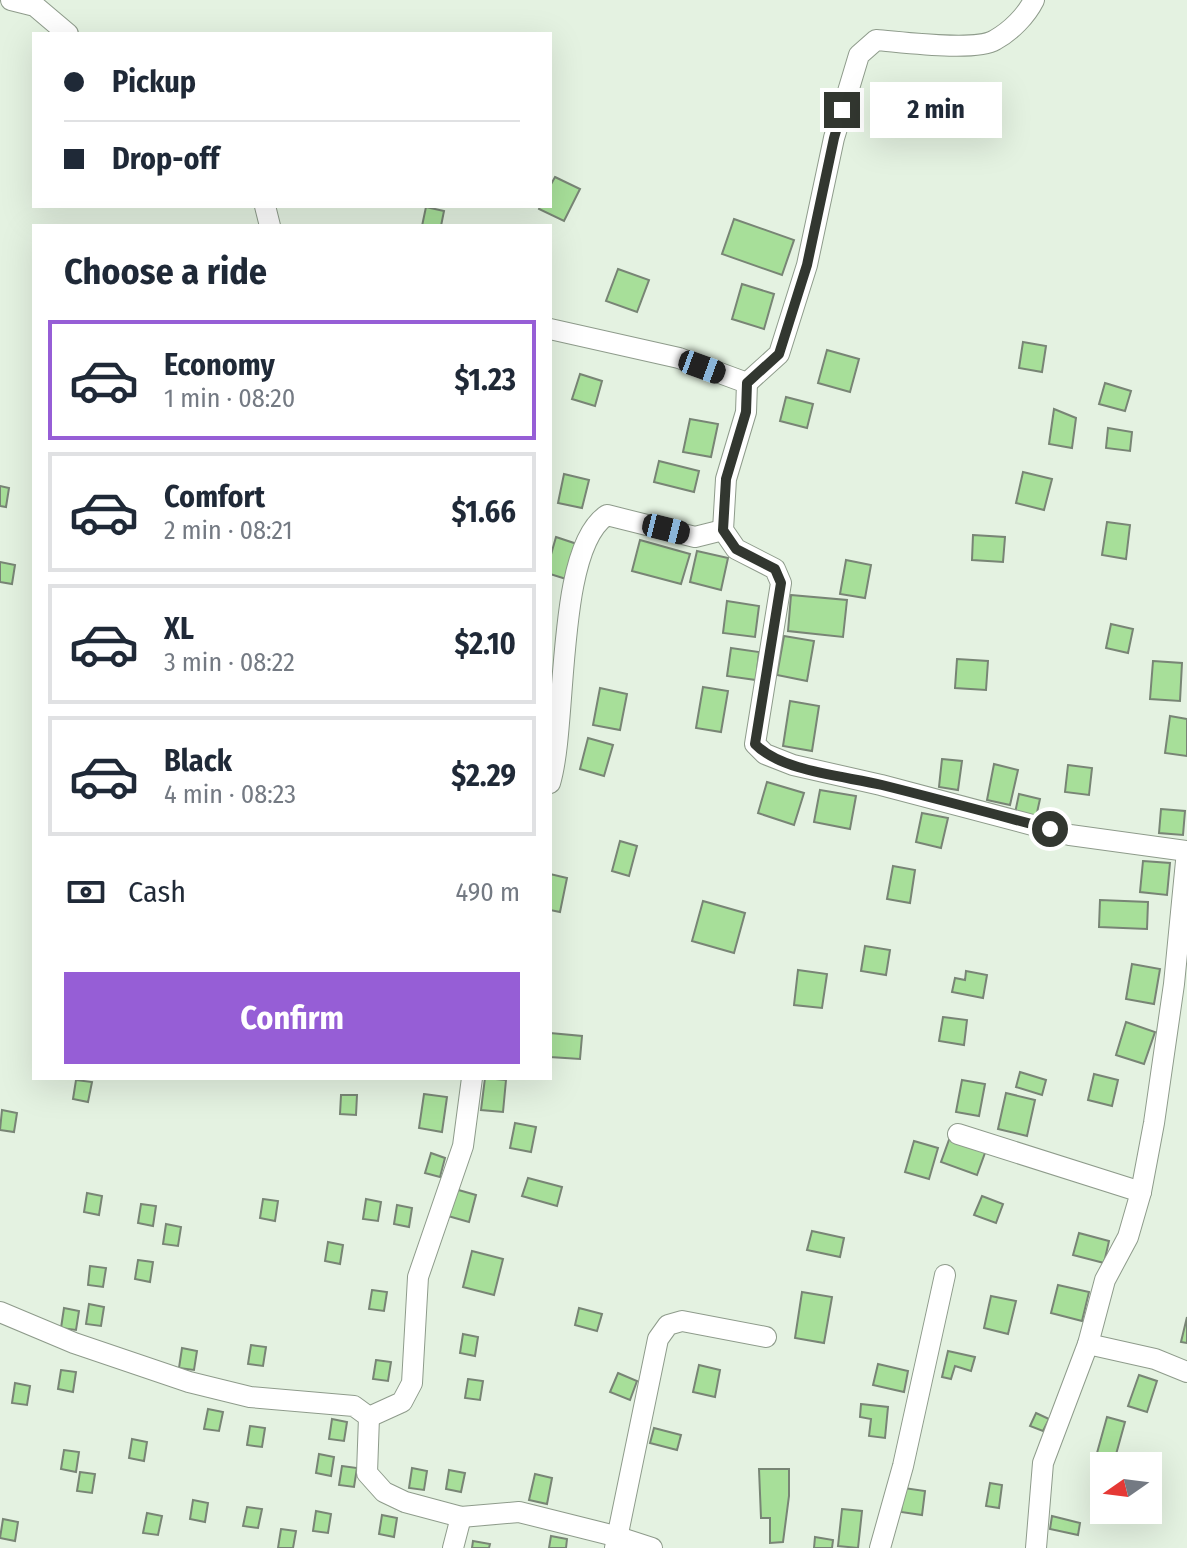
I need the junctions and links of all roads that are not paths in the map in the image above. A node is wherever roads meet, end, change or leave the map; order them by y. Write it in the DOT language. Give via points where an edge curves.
graph roads {
  1 [pos="11,0"];
  2 [pos="1034,0"];
  3 [pos="66,32"];
  4 [pos="552,329"];
  5 [pos="747,383"];
  6 [pos="723,530"];
  7 [pos="552,765"];
  8 [pos="1187,851"];
  9 [pos="472,1080"];
  10 [pos="958,1134"];
  11 [pos="1141,1192"];
  12 [pos="945,1275"];
  13 [pos="0,1312"];
  14 [pos="766,1337"];
  15 [pos="1088,1344"];
  16 [pos="1187,1372"];
  17 [pos="369,1417"];
  18 [pos="461,1517"];
  19 [pos="615,1542"];
  20 [pos="453,1548"];
  21 [pos="652,1548"];
  22 [pos="880,1548"];
  23 [pos="1036,1548"];
  1 -- 3 [label="street" via="35,6"];
  2 -- 5 [label="street" via="1026,15 994,42 973,46 876,40 859,55 834,138 807,265 779,354"];
  4 -- 5 [label="street" via="679,358"];
  5 -- 6 [label="street" via="746,412 726,479"];
  6 -- 7 [label="street" via="695,537 607,515 596,522 571,598"];
  6 -- 8 [label="street" via="736,549 775,569 781,583 755,744 765,754 1070,835"];
  8 -- 11 [label="street" via="1174,984"];
  9 -- 17 [label="street" via="463,1146 418,1277 412,1383 402,1402"];
  10 -- 11 [label="street"];
  11 -- 15 [label="street" via="1128,1237 1105,1280"];
  12 -- 22 [label="street"];
  13 -- 17 [label="street" via="189,1382 250,1397 354,1406"];
  14 -- 19 [label="street" via="682,1321 668,1325 658,1339"];
  15 -- 16 [label="street"];
  15 -- 23 [label="street" via="1043,1463"];
  17 -- 18 [label="street" via="367,1473 384,1492"];
  18 -- 19 [label="street" via="519,1512"];
  18 -- 20 [label="street"];
  19 -- 21 [label="street"];
}
